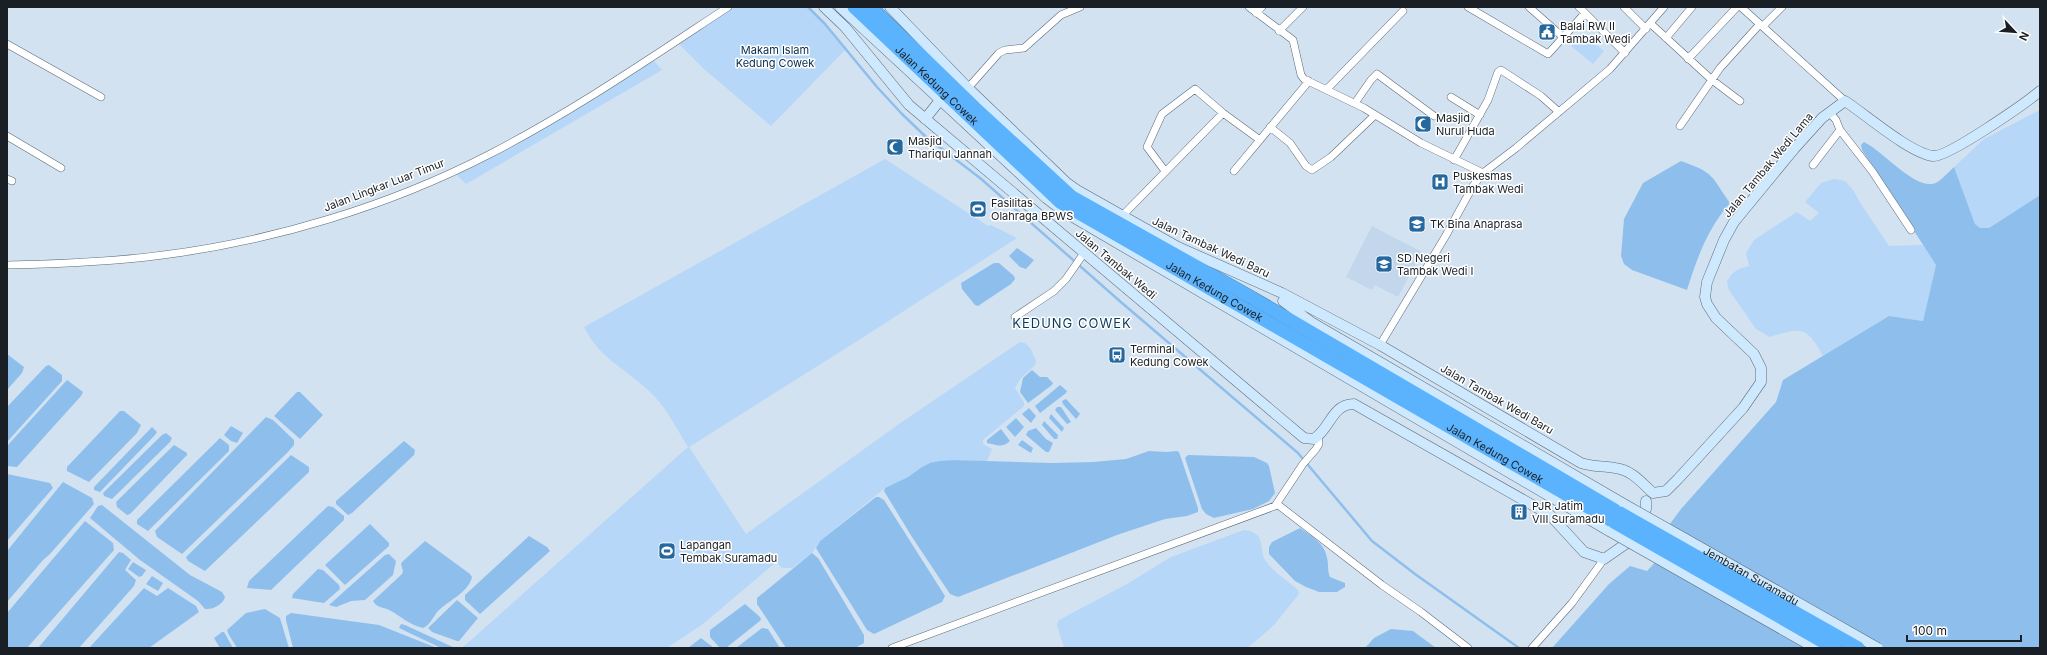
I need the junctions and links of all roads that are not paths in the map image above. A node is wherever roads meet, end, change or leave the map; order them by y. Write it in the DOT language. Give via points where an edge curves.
graph roads {
  1 [pos="728,7"];
  2 [pos="824,7"];
  3 [pos="840,7"];
  4 [pos="871,7"];
  5 [pos="890,7"];
  6 [pos="1080,7"];
  7 [pos="1249,7"];
  8 [pos="1262,7"];
  9 [pos="1303,7"];
  10 [pos="1468,7"];
  11 [pos="1529,7"];
  12 [pos="1579,7"];
  13 [pos="1624,7"];
  14 [pos="1664,7"];
  15 [pos="1692,7"];
  16 [pos="1737,7"];
  17 [pos="1741,7"];
  18 [pos="1782,7"];
  19 [pos="1068,9"];
  20 [pos="1403,11"];
  21 [pos="853,13"];
  22 [pos="1256,13"];
  23 [pos="1585,13"];
  24 [pos="1762,25"];
  25 [pos="1649,26"];
  26 [pos="845,27"];
  27 [pos="1279,30"];
  28 [pos="1564,38"];
  29 [pos="1666,38"];
  30 [pos="7,44"];
  31 [pos="1625,53"];
  32 [pos="1688,59"];
  33 [pos="1712,80"];
  34 [pos="1309,81"];
  35 [pos="968,88"];
  36 [pos="1328,89"];
  37 [pos="2040,91"];
  38 [pos="1451,97"];
  39 [pos="101,98"];
  40 [pos="940,100"];
  41 [pos="1845,101"];
  42 [pos="1740,102"];
  43 [pos="1355,103"];
  44 [pos="1559,112"];
  45 [pos="1829,112"];
  46 [pos="1223,113"];
  47 [pos="1375,115"];
  48 [pos="1480,115"];
  49 [pos="1434,116"];
  50 [pos="925,119"];
  51 [pos="1680,126"];
  52 [pos="1270,127"];
  53 [pos="1840,130"];
  54 [pos="7,136"];
  55 [pos="1260,140"];
  56 [pos="1454,160"];
  57 [pos="1813,166"];
  58 [pos="61,168"];
  59 [pos="1165,171"];
  60 [pos="1234,171"];
  61 [pos="1483,173"];
  62 [pos="1122,216"];
  63 [pos="1911,230"];
  64 [pos="1082,256"];
  65 [pos="7,265"];
  66 [pos="1239,276"];
  67 [pos="1015,318"];
  68 [pos="1380,345"];
  69 [pos="1318,437"];
  70 [pos="1649,497"];
  71 [pos="1277,504"];
  72 [pos="1617,517"];
  73 [pos="1604,559"];
  74 [pos="892,648"];
  75 [pos="1468,648"];
  76 [pos="1532,648"];
  77 [pos="1815,648"];
  78 [pos="1834,648"];
  79 [pos="1858,648"];
  80 [pos="1878,648"];
  1 -- 65 [label="street, Jalan Lingkar Luar Timur" via="556,118 487,156 365,207 270,235 210,248 110,261"];
  2 -- 26 [label="main road, Jalan Tambak Wedi"];
  3 -- 21 [label="main road"];
  4 -- 72 [label="highway, Jalan Kedung Cowek" via="1072,197 1249,296"];
  5 -- 35 [label="main road, Jalan Kedung Cowek"];
  6 -- 19 [label="street"];
  7 -- 22 [label="street"];
  8 -- 22 [label="street"];
  9 -- 27 [label="street"];
  10 -- 28 [label="street" via="1546,53 1550,53"];
  11 -- 28 [label="street"];
  12 -- 23 [label="street"];
  13 -- 25 [label="street"];
  14 -- 25 [label="street"];
  15 -- 29 [label="street"];
  16 -- 32 [label="street"];
  17 -- 24 [label="street"];
  18 -- 24 [label="street"];
  19 -- 35 [label="street" via="1024,48 999,53"];
  20 -- 36 [label="street"];
  21 -- 26 [label="main road"];
  21 -- 40 [label="main road"];
  21 -- 72 [label="highway, Jalan Kedung Cowek" via="1060,202"];
  22 -- 27 [label="street"];
  23 -- 28 [label="street"];
  23 -- 31 [label="street"];
  24 -- 33 [label="street"];
  24 -- 41 [label="street"];
  25 -- 29 [label="street"];
  25 -- 31 [label="street"];
  26 -- 50 [label="main road, Jalan Tambak Wedi" via="909,105"];
  27 -- 34 [label="street" via="1295,43 1301,75"];
  29 -- 32 [label="street"];
  30 -- 39 [label="street"];
  31 -- 44 [label="street"];
  32 -- 33 [label="street"];
  33 -- 42 [label="street"];
  33 -- 51 [label="street"];
  34 -- 36 [label="street"];
  34 -- 52 [label="street"];
  35 -- 62 [label="main road, Jalan Tambak Wedi Baru" via="1067,183"];
  36 -- 43 [label="street"];
  37 -- 41 [label="main road" via="1988,128 1935,156 1927,155 1908,144"];
  38 -- 48 [label="street"];
  40 -- 50 [label="main road"];
  40 -- 72 [label="main road" via="1046,198 1066,213"];
  41 -- 45 [label="main road, Jalan Tambak Wedi Lama"];
  43 -- 47 [label="street"];
  43 -- 49 [label="street" via="1377,74"];
  44 -- 48 [label="street" via="1541,96 1501,70"];
  44 -- 61 [label="street"];
  45 -- 53 [label="street"];
  45 -- 70 [label="main road, Jalan Tambak Wedi Lama" via="1794,149 1734,222 1706,282 1707,304 1721,323 1754,354 1761,368 1761,382 1743,408 1678,479 1666,491"];
  46 -- 55 [label="street"];
  46 -- 59 [label="street"];
  46 -- 59 [label="street" via="1196,89 1162,114 1147,149"];
  47 -- 52 [label="street" via="1331,157 1312,170 1306,166 1290,143"];
  47 -- 56 [label="street"];
  48 -- 56 [label="street"];
  50 -- 64 [label="main road, Jalan Tambak Wedi"];
  52 -- 55 [label="street"];
  53 -- 57 [label="street"];
  53 -- 63 [label="street" via="1866,162"];
  54 -- 58 [label="street"];
  55 -- 60 [label="street"];
  56 -- 61 [label="street"];
  59 -- 62 [label="street"];
  61 -- 68 [label="street"];
  62 -- 66 [label="main road, Jalan Tambak Wedi Baru" via="1178,247"];
  64 -- 67 [label="street" via="1054,291"];
  64 -- 69 [label="main road, Jalan Tambak Wedi" via="1304,438"];
  66 -- 68 [label="main road, Jalan Tambak Wedi Baru" via="1282,294"];
  66 -- 72 [label="main road" via="1288,304 1311,322"];
  68 -- 70 [label="main road, Jalan Tambak Wedi Baru" via="1581,463 1601,468 1615,468 1632,474"];
  69 -- 71 [label="street" via="1318,444 1312,455 1303,464"];
  69 -- 73 [label="main road" via="1336,411 1349,404 1360,406 1550,515 1584,552"];
  70 -- 73 [label="main road" via="1639,506 1621,540 1620,547"];
  71 -- 74 [label="street" via="1263,512"];
  71 -- 75 [label="street"];
  72 -- 77 [label="main road, bridge"];
  72 -- 78 [label="highway, Jembatan Suramadu, bridge"];
  72 -- 79 [label="highway, Jembatan Suramadu, bridge"];
  72 -- 80 [label="main road, Jembatan Suramadu, bridge"];
  73 -- 76 [label="street" via="1572,603"];
}
